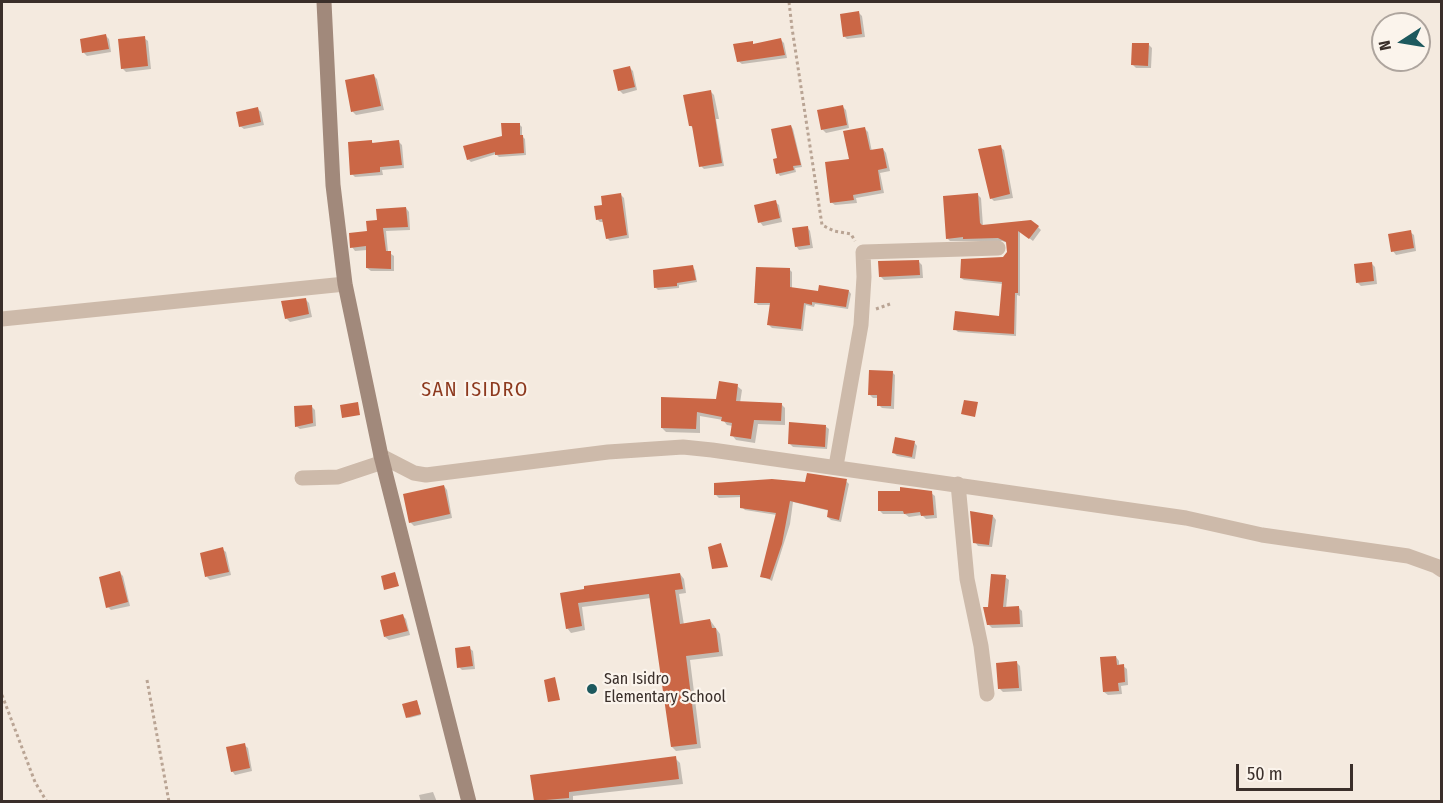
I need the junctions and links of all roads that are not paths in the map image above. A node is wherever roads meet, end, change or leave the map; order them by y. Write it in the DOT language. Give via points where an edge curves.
graph roads {
  1 [pos="324,2"];
  2 [pos="998,249"];
  3 [pos="345,284"];
  4 [pos="2,319"];
  5 [pos="382,459"];
  6 [pos="836,466"];
  7 [pos="302,478"];
  8 [pos="958,484"];
  9 [pos="1442,570"];
  10 [pos="987,694"];
  11 [pos="469,801"];
  1 -- 3 [label="street" via="333,185"];
  2 -- 6 [label="street" via="863,252 861,325"];
  3 -- 4 [label="street"];
  3 -- 5 [label="street"];
  5 -- 6 [label="street" via="426,476 608,452 683,447"];
  5 -- 7 [label="street" via="338,477"];
  5 -- 11 [label="street"];
  6 -- 8 [label="street"];
  8 -- 9 [label="street" via="1407,556"];
  8 -- 10 [label="street" via="965,568"];
}
